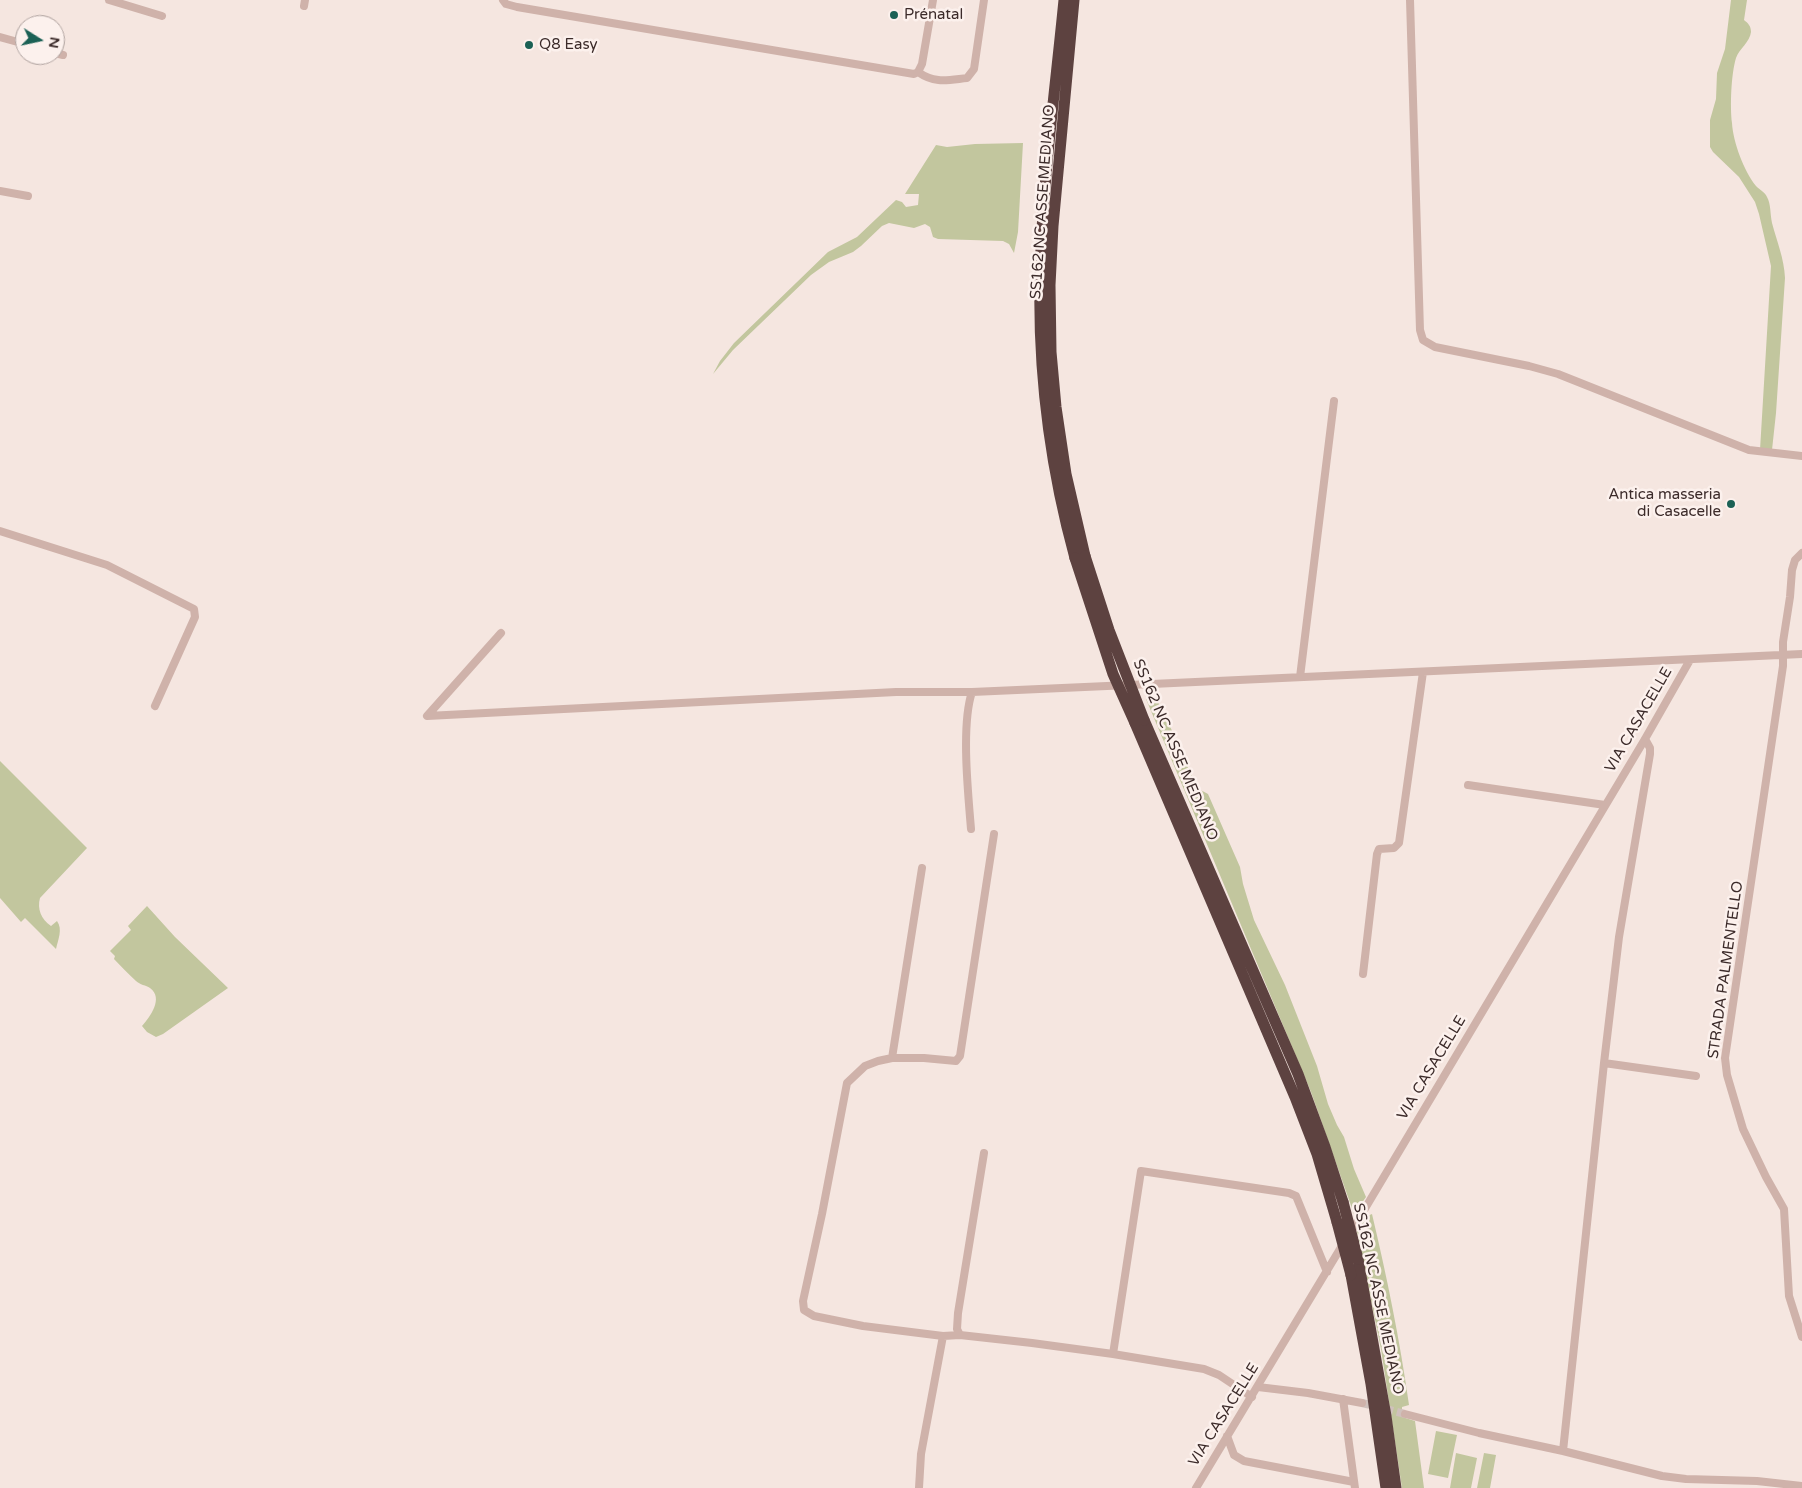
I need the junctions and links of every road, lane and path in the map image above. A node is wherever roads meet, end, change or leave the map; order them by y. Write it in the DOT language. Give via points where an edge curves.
graph roads {
  1 [pos="109,0"];
  2 [pos="503,0"];
  3 [pos="933,0"];
  4 [pos="984,0"];
  5 [pos="1064,0"];
  6 [pos="1074,0"];
  7 [pos="1410,0"];
  8 [pos="162,16"];
  9 [pos="1067,24"];
  10 [pos="0,37"];
  11 [pos="15,41"];
  12 [pos="918,72"];
  13 [pos="0,191"];
  14 [pos="28,196"];
  15 [pos="1334,401"];
  16 [pos="1802,456"];
  17 [pos="0,531"];
  18 [pos="1802,553"];
  19 [pos="501,633"];
  20 [pos="1802,654"];
  21 [pos="1783,655"];
  22 [pos="1690,660"];
  23 [pos="1422,672"];
  24 [pos="1300,677"];
  25 [pos="972,692"];
  26 [pos="155,706"];
  27 [pos="1140,721"];
  28 [pos="1645,739"];
  29 [pos="1468,785"];
  30 [pos="1605,805"];
  31 [pos="971,829"];
  32 [pos="994,834"];
  33 [pos="922,868"];
  34 [pos="1363,974"];
  35 [pos="892,1058"];
  36 [pos="1604,1063"];
  37 [pos="1696,1076"];
  38 [pos="984,1152"];
  39 [pos="1327,1272"];
  40 [pos="960,1335"];
  41 [pos="942,1336"];
  42 [pos="1802,1336"];
  43 [pos="1113,1354"];
  44 [pos="1258,1387"];
  45 [pos="1252,1397"];
  46 [pos="1343,1399"];
  47 [pos="1362,1403"];
  48 [pos="1405,1414"];
  49 [pos="1227,1436"];
  50 [pos="1563,1451"];
  51 [pos="1355,1485"];
  52 [pos="1802,1486"];
  53 [pos="919,1488"];
  54 [pos="1196,1488"];
  55 [pos="1386,1488"];
  56 [pos="1396,1488"];
  1 -- 8 [label="street"];
  2 -- 12 [label="street" via="517,7 907,74"];
  3 -- 12 [label="street"];
  4 -- 12 [label="street" via="974,68 967,78 938,81 927,79"];
  5 -- 9 [label="highway, SS162 NC ASSE MEDIANO"];
  6 -- 9 [label="highway, SS162 NC ASSE MEDIANO"];
  7 -- 16 [label="street" via="1420,330 1423,340 1435,347 1558,374 1749,450"];
  9 -- 27 [label="highway, SS162 NC ASSE MEDIANO, bridge" via="1055,146 1050,284 1052,421 1066,474 1080,557"];
  10 -- 11 [label="street"];
  13 -- 14 [label="street"];
  15 -- 24 [label="street"];
  17 -- 26 [label="street" via="107,566 194,609 195,617"];
  18 -- 21 [label="street, STRADA PALMENTELLO" via="1792,570"];
  19 -- 25 [label="street" via="427,716 896,692"];
  20 -- 21 [label="street"];
  21 -- 22 [label="street"];
  21 -- 42 [label="street, STRADA PALMENTELLO" via="1725,1058 1743,1129 1784,1209 1789,1296"];
  22 -- 23 [label="street"];
  22 -- 28 [label="street, VIA CASACELLE"];
  23 -- 24 [label="street"];
  23 -- 34 [label="street" via="1399,843 1394,848 1379,849 1377,854"];
  24 -- 25 [label="street"];
  25 -- 31 [label="street" via="967,742"];
  27 -- 55 [label="highway, SS162 NC ASSE MEDIANO, bridge" via="1316,1154 1350,1275 1371,1384"];
  27 -- 56 [label="highway, SS162 NC ASSE MEDIANO, bridge" via="1298,1074 1325,1147 1358,1259"];
  28 -- 30 [label="street, VIA CASACELLE"];
  28 -- 36 [label="street" via="1650,754 1619,937"];
  29 -- 30 [label="street"];
  30 -- 39 [label="street, VIA CASACELLE"];
  32 -- 35 [label="street" via="960,1056 956,1061"];
  33 -- 35 [label="street"];
  35 -- 41 [label="street" via="865,1066 847,1084 803,1301 804,1310 814,1316 863,1326"];
  36 -- 37 [label="street"];
  36 -- 50 [label="street"];
  38 -- 40 [label="street" via="958,1313"];
  39 -- 43 [label="street" via="1296,1196 1141,1171"];
  39 -- 44 [label="street, VIA CASACELLE"];
  40 -- 41 [label="street"];
  40 -- 43 [label="street"];
  41 -- 53 [label="street"];
  43 -- 45 [label="street" via="1204,1369 1219,1374"];
  44 -- 45 [label="street, VIA CASACELLE"];
  44 -- 46 [label="street"];
  45 -- 49 [label="street, VIA CASACELLE"];
  46 -- 47 [label="street"];
  46 -- 51 [label="street"];
  48 -- 50 [label="street"];
  49 -- 51 [label="street" via="1234,1455 1244,1461"];
  49 -- 54 [label="street, VIA CASACELLE"];
  50 -- 52 [label="street" via="1662,1476"];
}
